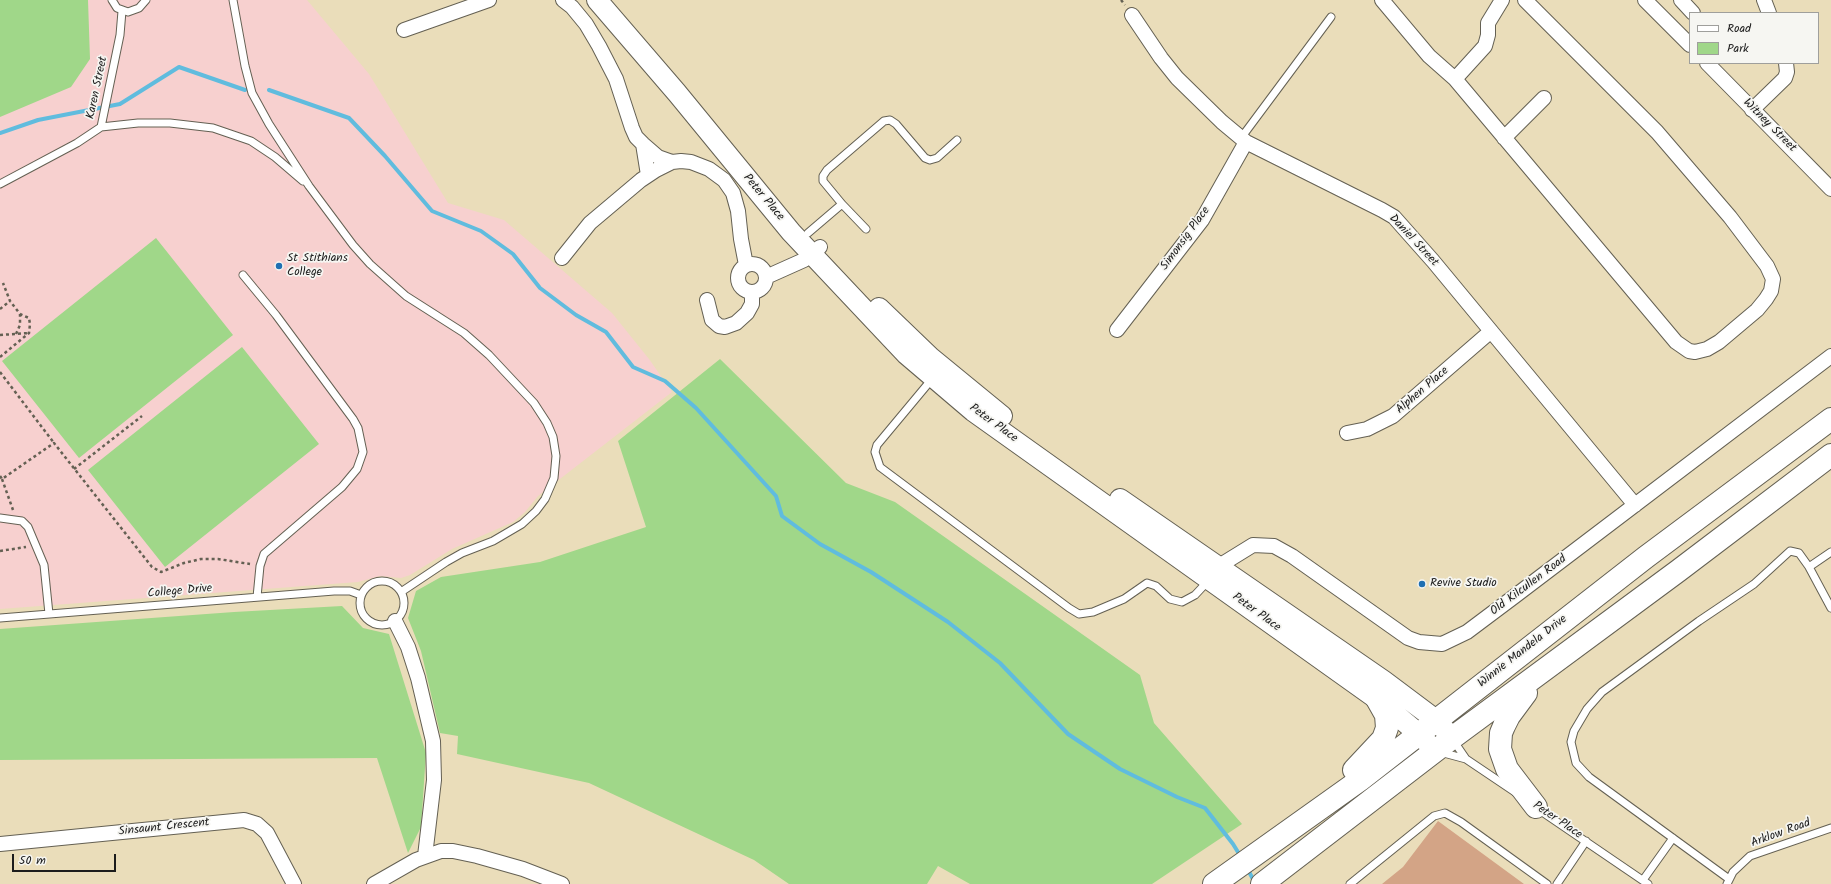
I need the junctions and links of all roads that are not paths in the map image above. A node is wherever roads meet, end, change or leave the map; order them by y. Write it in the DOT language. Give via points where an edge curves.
graph roads {
  1 [pos="112,0"];
  2 [pos="146,0"];
  3 [pos="233,0"];
  4 [pos="489,0"];
  5 [pos="563,0"];
  6 [pos="597,0"];
  7 [pos="607,0"];
  8 [pos="1382,0"];
  9 [pos="1502,0"];
  10 [pos="1525,0"];
  11 [pos="1645,0"];
  12 [pos="1681,0"];
  13 [pos="1764,0"];
  14 [pos="122,11"];
  15 [pos="1692,12"];
  16 [pos="1769,12"];
  17 [pos="1132,15"];
  18 [pos="1331,17"];
  19 [pos="404,30"];
  20 [pos="1689,44"];
  21 [pos="1708,64"];
  22 [pos="1786,64"];
  23 [pos="1455,80"];
  24 [pos="1544,98"];
  25 [pos="1752,110"];
  26 [pos="101,127"];
  27 [pos="1504,138"];
  28 [pos="957,140"];
  29 [pos="1243,140"];
  30 [pos="643,144"];
  31 [pos="672,162"];
  32 [pos="648,175"];
  33 [pos="0,184"];
  34 [pos="309,186"];
  35 [pos="1831,189"];
  36 [pos="842,204"];
  37 [pos="866,229"];
  38 [pos="813,245"];
  39 [pos="562,258"];
  40 [pos="746,265"];
  41 [pos="243,275"];
  42 [pos="766,277"];
  43 [pos="752,292"];
  44 [pos="707,300"];
  45 [pos="1117,330"];
  46 [pos="1490,332"];
  47 [pos="1831,356"];
  48 [pos="937,372"];
  49 [pos="1831,419"];
  50 [pos="1347,433"];
  51 [pos="1831,455"];
  52 [pos="1634,505"];
  53 [pos="0,518"];
  54 [pos="1831,552"];
  55 [pos="1809,567"];
  56 [pos="1214,573"];
  57 [pos="401,592"];
  58 [pos="361,595"];
  59 [pos="257,597"];
  60 [pos="1831,608"];
  61 [pos="49,614"];
  62 [pos="0,618"];
  63 [pos="395,621"];
  64 [pos="1542,673"];
  65 [pos="1377,699"];
  66 [pos="1427,727"];
  67 [pos="1444,744"];
  68 [pos="1466,759"];
  69 [pos="1536,807"];
  70 [pos="1309,815"];
  71 [pos="1831,828"];
  72 [pos="1673,838"];
  73 [pos="1586,841"];
  74 [pos="0,844"];
  75 [pos="424,856"];
  76 [pos="1270,878"];
  77 [pos="1728,881"];
  78 [pos="1646,882"];
  79 [pos="294,884"];
  80 [pos="374,884"];
  81 [pos="562,884"];
  82 [pos="1214,884"];
  83 [pos="1350,884"];
  84 [pos="1547,884"];
  85 [pos="1557,884"];
  1 -- 14 [label="lane"];
  2 -- 14 [label="lane" via="134,11"];
  3 -- 34 [label="lane" via="252,94"];
  4 -- 19 [label="street"];
  5 -- 30 [label="street" via="586,24 599,46 616,79 632,128"];
  6 -- 38 [label="main road, Peter Place" via="778,216"];
  7 -- 38 [label="main road, Peter Place"];
  8 -- 23 [label="street" via="1429,56"];
  9 -- 23 [label="street" via="1488,23 1485,46"];
  10 -- 27 [label="street" via="1657,132 1694,174 1767,266 1773,279 1771,291 1757,310 1719,342 1701,351 1689,351 1676,342"];
  11 -- 20 [label="street"];
  12 -- 15 [label="street"];
  13 -- 16 [label="street"];
  14 -- 26 [label="lane, Karen Street" via="120,34"];
  17 -- 29 [label="street, Daniel Street" via="1178,78"];
  18 -- 29 [label="lane"];
  21 -- 25 [label="street, Witney Street"];
  22 -- 25 [label="street" via="1785,78"];
  23 -- 27 [label="street"];
  24 -- 27 [label="street"];
  25 -- 35 [label="street, Witney Street"];
  26 -- 33 [label="lane, Karen Street" via="77,143"];
  26 -- 34 [label="lane" via="170,123 213,128 251,141 275,157"];
  28 -- 36 [label="lane" via="937,158 930,160 925,158 896,124 890,120 884,121 823,176 823,181"];
  29 -- 45 [label="street, Simonsig Place" via="1202,220"];
  29 -- 46 [label="street, Daniel Street" via="1394,217"];
  30 -- 31 [label="street" via="658,157"];
  30 -- 32 [label="street"];
  31 -- 32 [label="street"];
  31 -- 40 [label="street" via="691,162 709,169 724,180 733,193 738,211"];
  32 -- 39 [label="street" via="590,223"];
  34 -- 57 [label="lane" via="353,245 379,273 406,296 464,333 489,355 534,403 553,437 556,456 554,478 545,499 536,511 522,524 494,541 462,553"];
  36 -- 37 [label="lane"];
  36 -- 38 [label="lane"];
  38 -- 42 [label="street" via="804,260"];
  38 -- 48 [label="main road, Peter Place" via="850,286 894,343"];
  40 -- 42 [label="street" via="759,265"];
  40 -- 43 [label="street" via="740,270 738,281 742,288"];
  41 -- 59 [label="lane" via="353,419 358,428 363,452 357,469 348,480 264,554 260,566"];
  42 -- 43 [label="street" via="763,287"];
  43 -- 44 [label="street" via="752,304 747,313 736,323 725,327 712,320"];
  46 -- 50 [label="street, Alphen Place" via="1394,416 1367,429"];
  46 -- 52 [label="street, Daniel Street"];
  47 -- 52 [label="street, Old Kilcullen Road"];
  48 -- 56 [label="main road, Peter Place" via="973,411"];
  48 -- 56 [label="lane" via="878,445 875,452 880,467 1063,604 1080,614 1087,614 1124,600 1147,583 1156,586 1170,599 1182,602 1195,596"];
  49 -- 66 [label="main road, Winnie Mandela Drive" via="1646,557"];
  51 -- 64 [label="main road"];
  52 -- 56 [label="street, Old Kilcullen Road" via="1467,632 1442,644 1419,642 1408,638 1274,546 1253,545"];
  53 -- 61 [label="lane" via="22,521 28,527 44,565"];
  54 -- 55 [label="lane"];
  55 -- 60 [label="lane"];
  55 -- 72 [label="lane" via="1799,553 1790,551 1754,584 1612,684 1593,702 1574,731 1571,742 1576,763 1589,777"];
  56 -- 65 [label="main road, Peter Place"];
  56 -- 66 [label="main road, Peter Place" via="1384,680"];
  57 -- 58 [label="lane" via="392,583 377,582 370,584"];
  57 -- 63 [label="lane" via="403,608"];
  58 -- 59 [label="lane, College Drive" via="350,591 334,591"];
  58 -- 63 [label="lane" via="361,609 369,621 382,625"];
  59 -- 61 [label="lane, College Drive"];
  61 -- 62 [label="lane, College Drive"];
  63 -- 75 [label="street" via="408,647 418,678 433,746 434,780"];
  64 -- 67 [label="main road"];
  64 -- 69 [label="main road" via="1509,716 1501,733 1500,749 1507,769"];
  65 -- 66 [label="main road, Peter Place"];
  65 -- 70 [label="main road" via="1387,722 1383,739"];
  66 -- 67 [label="main road, Peter Place"];
  66 -- 70 [label="main road, Winnie Mandela Drive" via="1360,780"];
  67 -- 68 [label="lane, Peter Place"];
  67 -- 68 [label="lane, Peter Place"];
  67 -- 76 [label="main road"];
  68 -- 69 [label="lane, Peter Place"];
  69 -- 73 [label="lane, Peter Place"];
  70 -- 82 [label="main road, Winnie Mandela Drive"];
  71 -- 77 [label="lane, Arklow Road" via="1750,856 1739,865"];
  72 -- 77 [label="lane"];
  72 -- 78 [label="lane"];
  73 -- 78 [label="lane, Peter Place"];
  73 -- 85 [label="lane"];
  74 -- 79 [label="street, Sinsaunt Crescent" via="244,820 257,824 266,833"];
  75 -- 80 [label="street"];
  75 -- 81 [label="street" via="441,851 454,851 522,869"];
  83 -- 84 [label="lane" via="1434,816 1445,813"];
}
